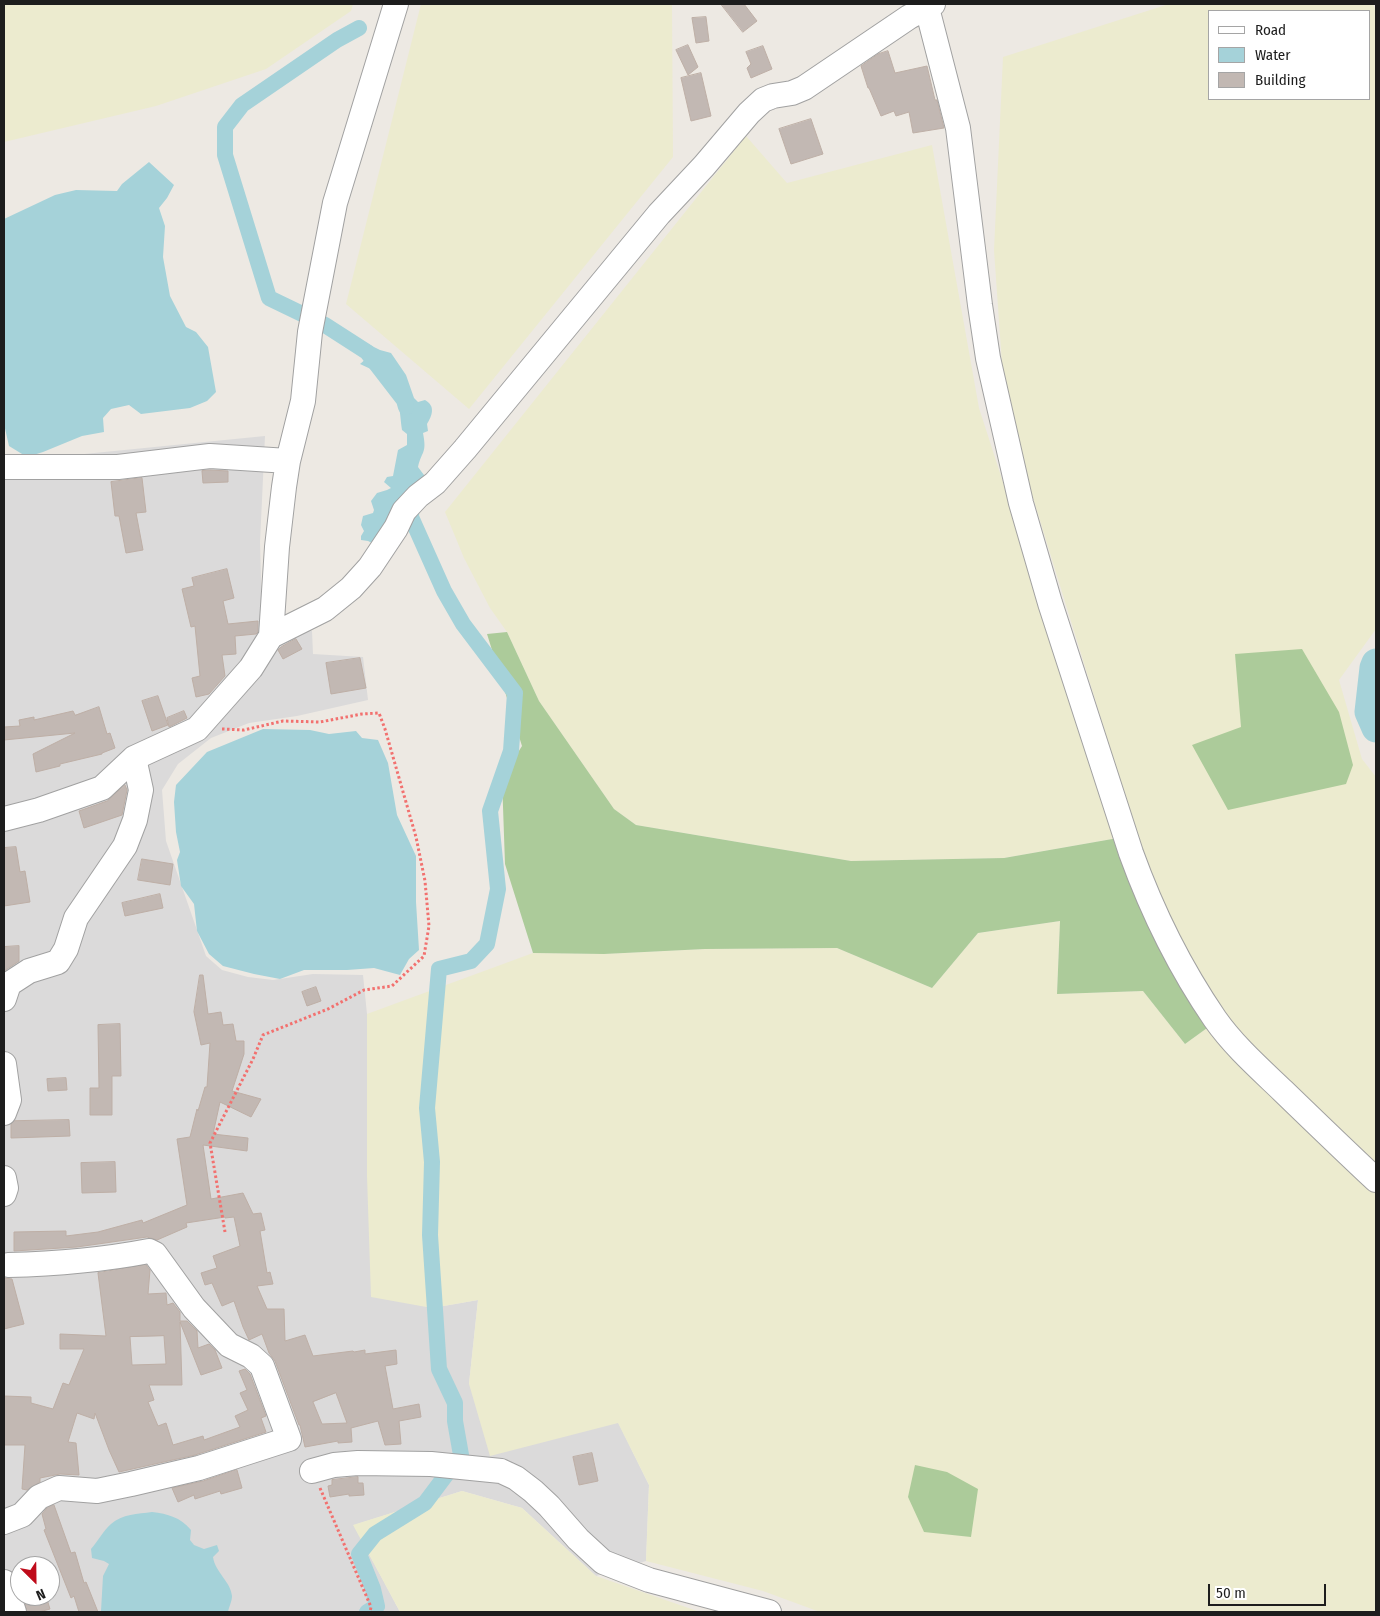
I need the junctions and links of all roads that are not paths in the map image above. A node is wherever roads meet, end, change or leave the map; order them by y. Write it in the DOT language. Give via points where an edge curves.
graph roads {
  1 [pos="396,4"];
  2 [pos="928,5"];
  3 [pos="288,461"];
  4 [pos="4,467"];
  5 [pos="271,636"];
  6 [pos="134,758"];
  7 [pos="4,819"];
  8 [pos="4,999"];
  9 [pos="4,1064"];
  10 [pos="4,1112"];
  11 [pos="4,1178"];
  12 [pos="1376,1180"];
  13 [pos="4,1194"];
  14 [pos="5,1262"];
  15 [pos="312,1471"];
  16 [pos="4,1522"];
  17 [pos="4,1582"];
  18 [pos="14,1612"];
  19 [pos="769,1612"];
  1 -- 3 [label="street" via="335,203 310,332 303,401"];
  2 -- 5 [label="street" via="804,88 762,100 659,214 465,449 404,512 370,567 351,588 325,609"];
  2 -- 12 [label="street" via="958,128 988,358 1022,503 1050,603 1144,888 1181,962 1216,1019 1244,1053"];
  3 -- 4 [label="street" via="210,456 118,467"];
  3 -- 5 [label="street" via="277,547"];
  5 -- 6 [label="street" via="251,668 197,729"];
  6 -- 7 [label="street" via="102,788"];
  6 -- 8 [label="street" via="141,790 125,846 76,918 58,962 30,971 9,984"];
  9 -- 10 [label="street" via="8,1100"];
  11 -- 13 [label="street"];
  14 -- 16 [label="street" via="108,1259 149,1251 155,1254 194,1308 229,1345 251,1356 262,1366 289,1439 199,1468 130,1484 97,1491 59,1488 39,1497 22,1515"];
  15 -- 19 [label="street" via="358,1463 431,1464 501,1471 533,1491 604,1562 649,1580"];
  17 -- 18 [label="street"];
}
